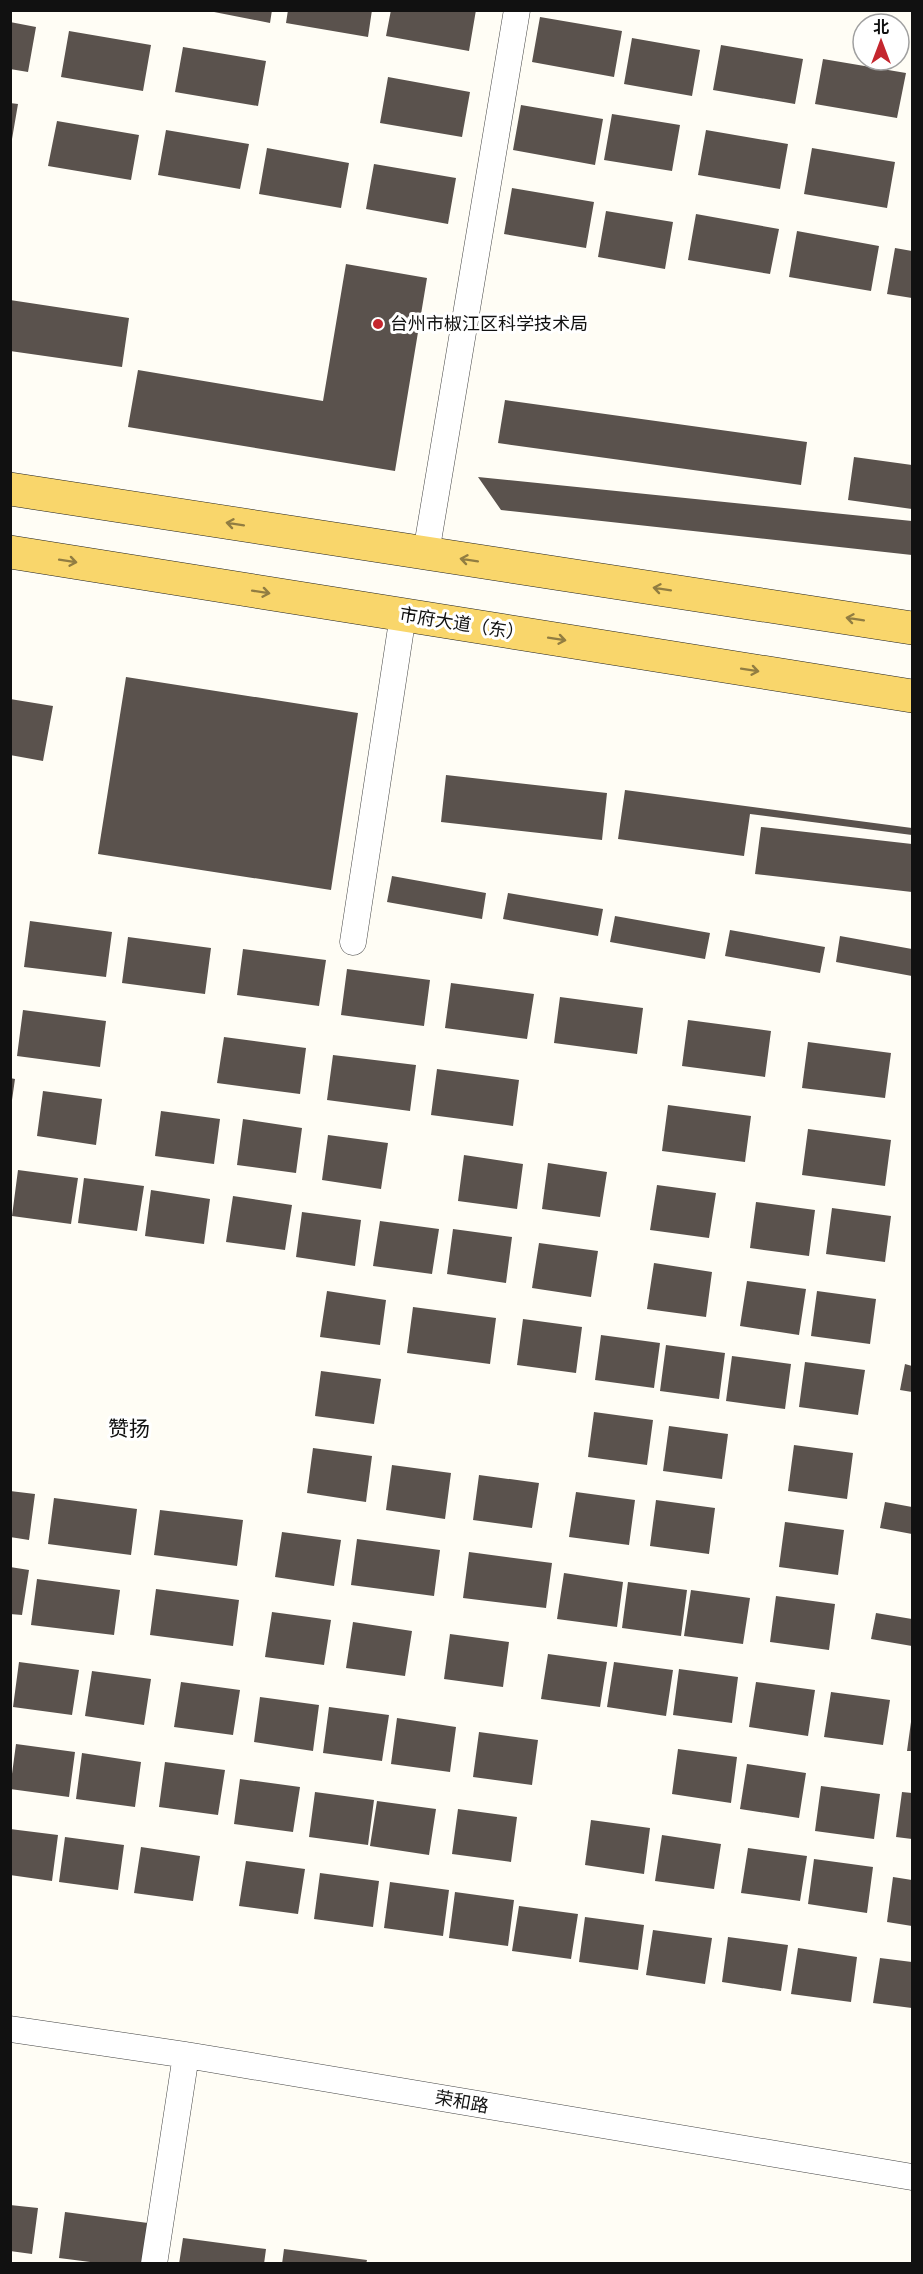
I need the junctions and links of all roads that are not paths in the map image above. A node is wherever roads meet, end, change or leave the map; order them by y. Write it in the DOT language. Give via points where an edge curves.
graph roads {
  1 [pos="517,10"];
  2 [pos="10,489"];
  3 [pos="10,552"];
  4 [pos="426,553"];
  5 [pos="404,615"];
  6 [pos="912,628"];
  7 [pos="912,696"];
  8 [pos="353,942"];
  9 [pos="10,2029"];
  10 [pos="186,2055"];
  11 [pos="912,2177"];
  12 [pos="154,2264"];
  1 -- 4 [label="street"];
  4 -- 2 [label="main road, one-way"];
  3 -- 5 [label="main road, 市府大道（东）, one-way"];
  6 -- 4 [label="main road, one-way"];
  5 -- 7 [label="main road, 市府大道（东）, one-way"];
  5 -- 8 [label="street"];
  9 -- 10 [label="street, 荣和路"];
  10 -- 11 [label="street, 荣和路"];
  10 -- 12 [label="street"];
}
